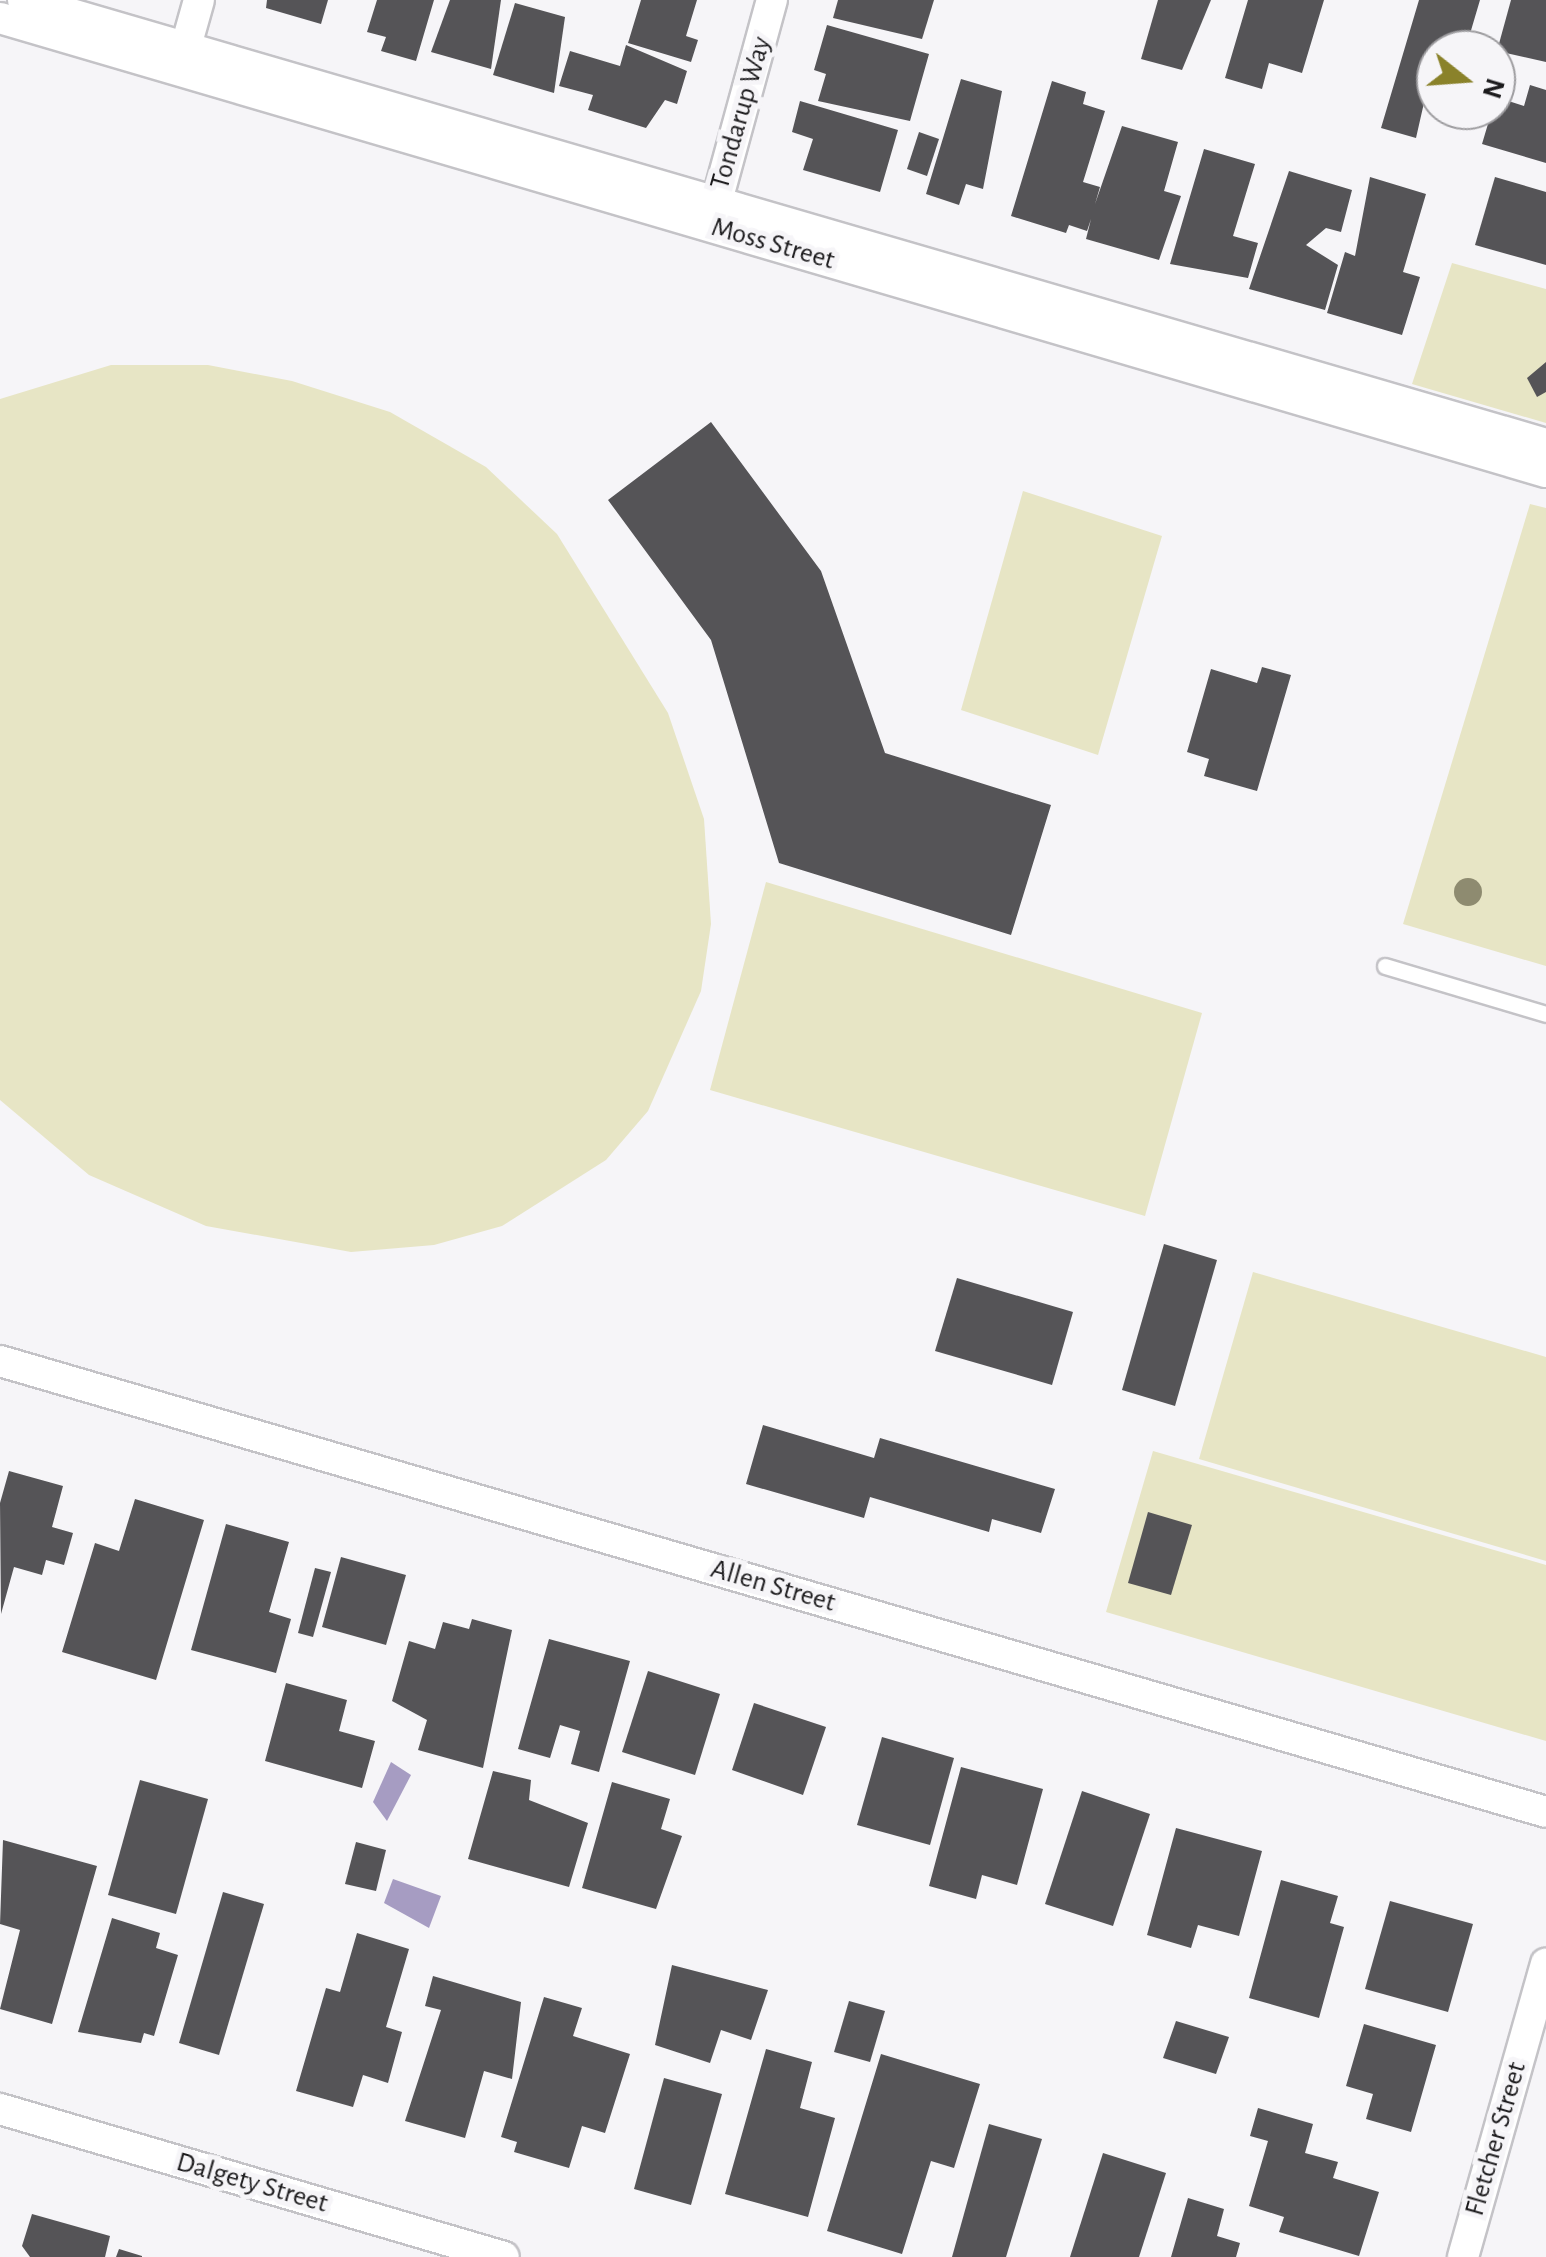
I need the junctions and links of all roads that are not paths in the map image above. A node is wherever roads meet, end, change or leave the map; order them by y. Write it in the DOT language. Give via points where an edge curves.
graph roads {
  1 [pos="24,0"];
  2 [pos="200,0"];
  3 [pos="772,0"];
  4 [pos="0,18"];
  5 [pos="183,57"];
  6 [pos="713,214"];
  7 [pos="1546,444"];
  8 [pos="1546,472"];
  9 [pos="1386,966"];
  10 [pos="1546,1014"];
  11 [pos="0,1361"];
  12 [pos="1546,1812"];
  13 [pos="1546,1963"];
  14 [pos="0,2108"];
  15 [pos="504,2257"];
  16 [pos="1463,2257"];
  1 -- 5 [label="street, Moss Street"];
  2 -- 5 [label="street"];
  3 -- 6 [label="street, Tondarup Way"];
  4 -- 5 [label="street, Moss Street"];
  5 -- 6 [label="street, Moss Street"];
  6 -- 7 [label="street, Moss Street"];
  6 -- 8 [label="street, Moss Street"];
  9 -- 10 [label="lane"];
  11 -- 12 [label="street, Allen Street"];
  13 -- 16 [label="street, Fletcher Street"];
  14 -- 15 [label="street, Dalgety Street"];
}
